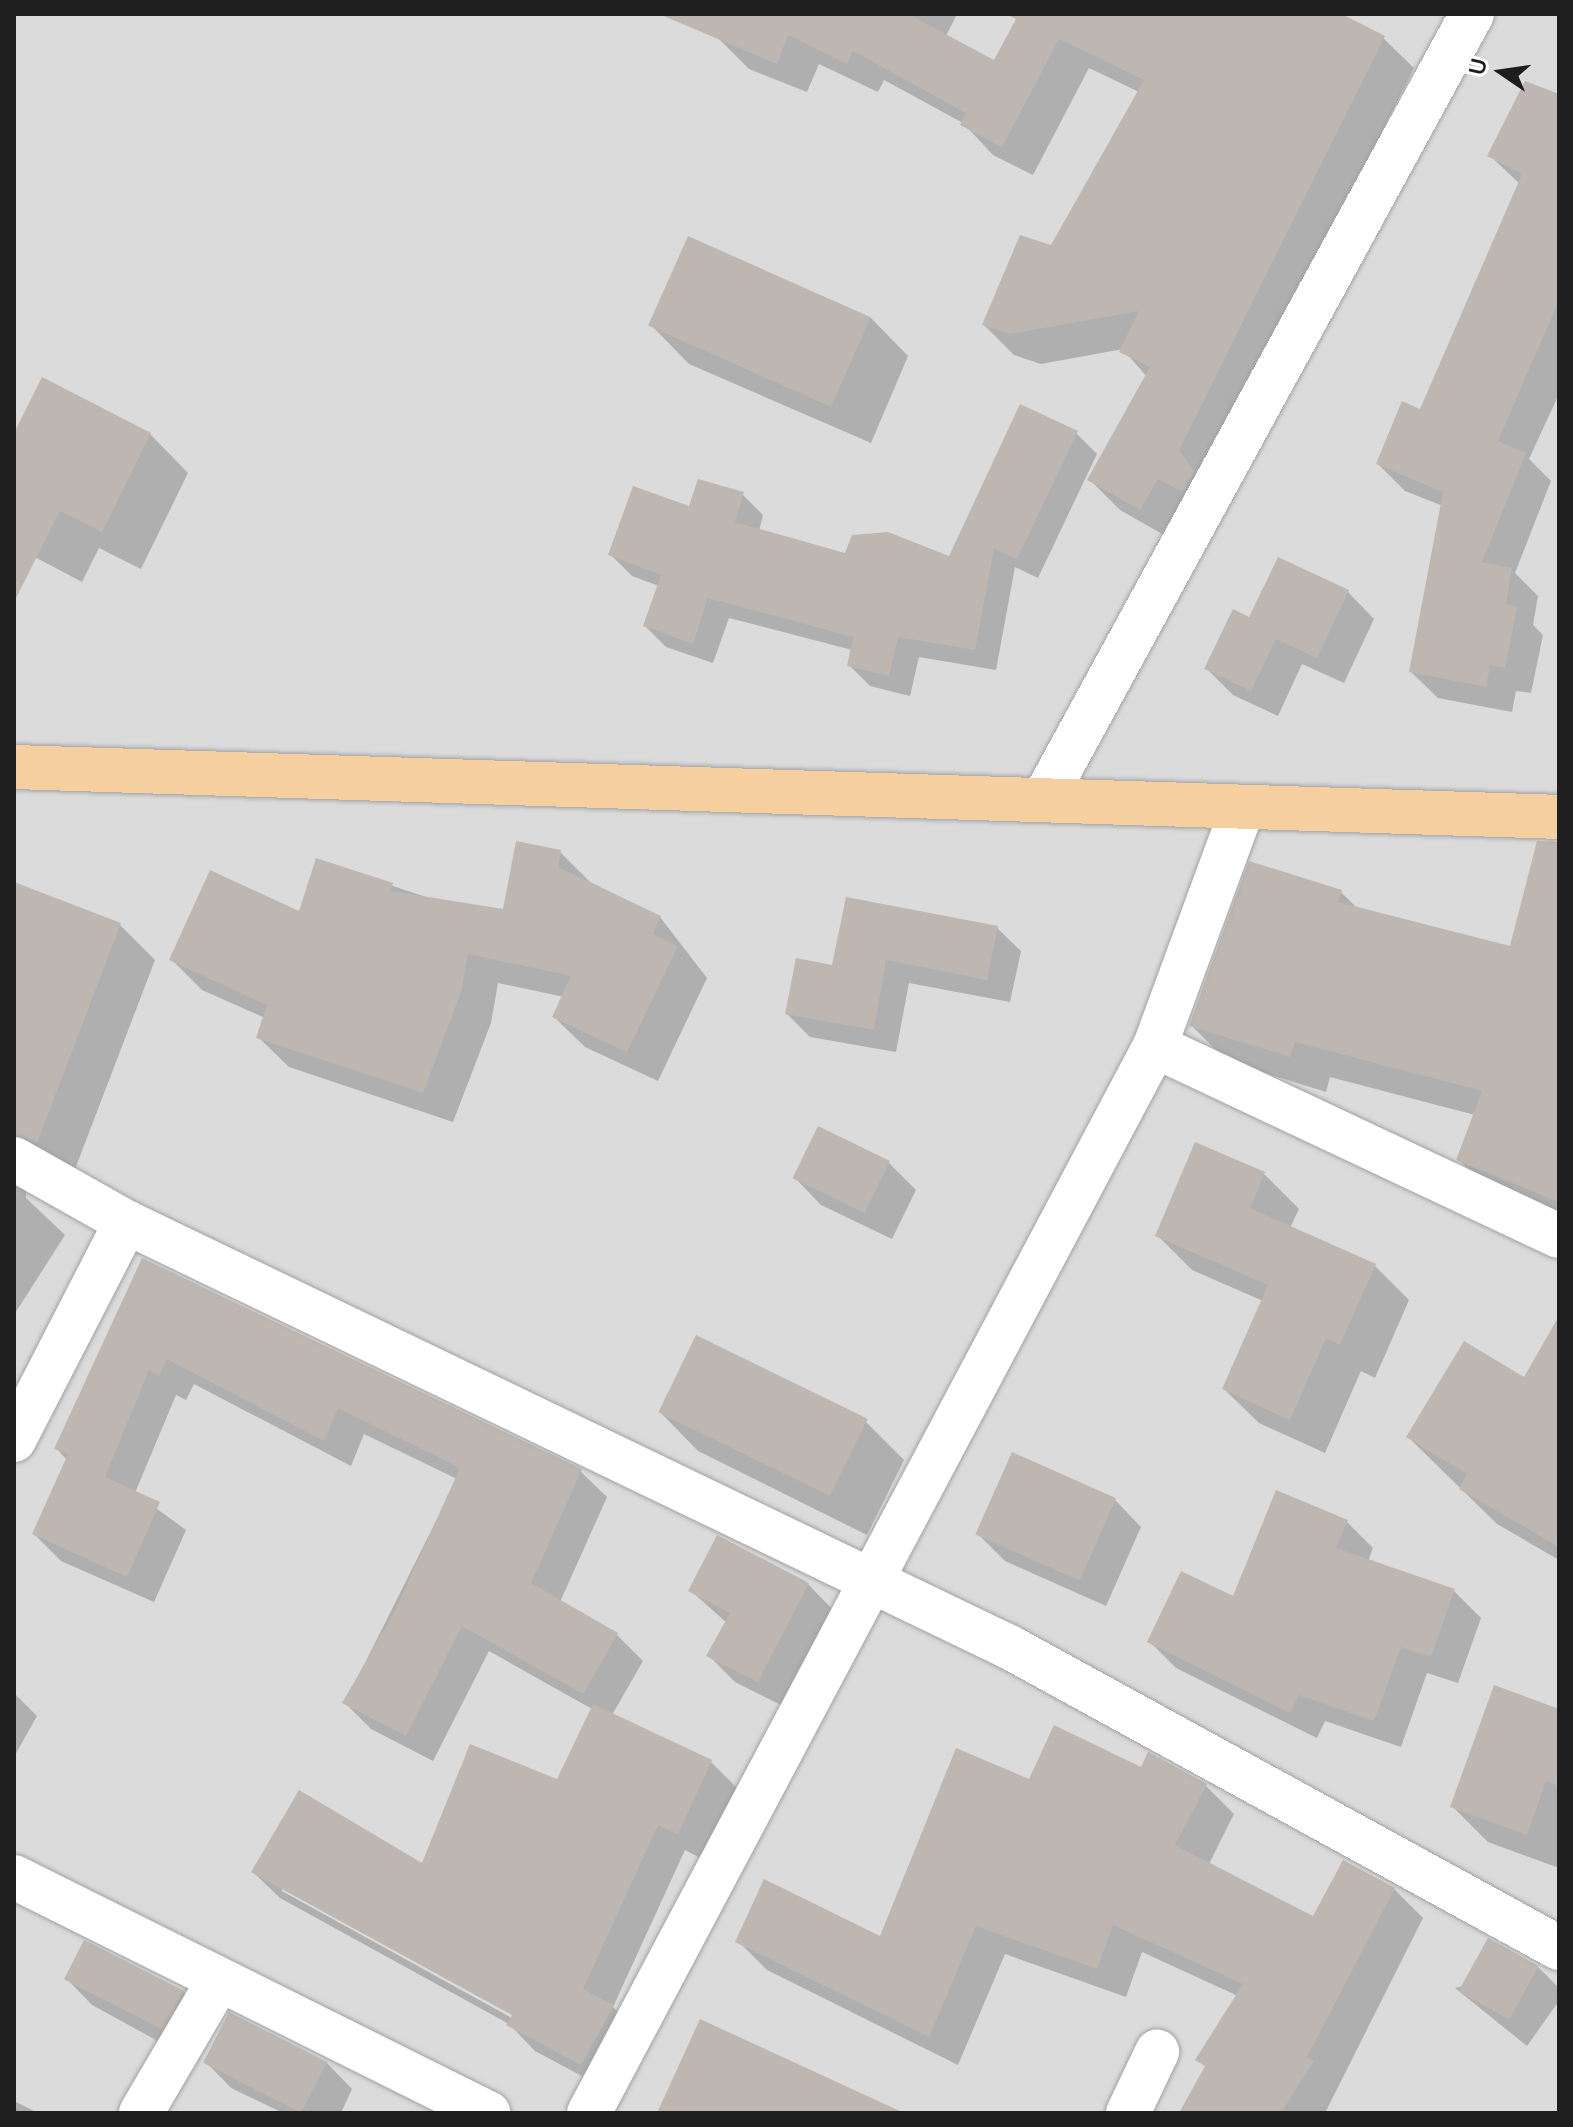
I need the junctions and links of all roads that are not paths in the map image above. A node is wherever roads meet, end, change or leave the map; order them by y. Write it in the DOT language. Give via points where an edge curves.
graph roads {
  1 [pos="1472,14"];
  2 [pos="14,767"];
  3 [pos="1046,795"];
  4 [pos="1242,809"];
  5 [pos="1559,817"];
  6 [pos="1155,1046"];
  7 [pos="14,1159"];
  8 [pos="126,1222"];
  9 [pos="1559,1236"];
  10 [pos="14,1440"];
  11 [pos="871,1581"];
  12 [pos="14,1877"];
  13 [pos="1559,1948"];
  14 [pos="219,1980"];
  15 [pos="1157,2052"];
  16 [pos="141,2113"];
  17 [pos="488,2113"];
  18 [pos="589,2113"];
  19 [pos="1128,2113"];
  1 -- 3 [label="street"];
  2 -- 3 [label="main road"];
  3 -- 4 [label="main road"];
  4 -- 5 [label="main road"];
  4 -- 6 [label="street"];
  6 -- 9 [label="street"];
  6 -- 11 [label="street"];
  7 -- 8 [label="street"];
  8 -- 10 [label="street"];
  8 -- 11 [label="street"];
  11 -- 13 [label="street" via="1011,1648"];
  11 -- 18 [label="street"];
  12 -- 14 [label="street"];
  14 -- 16 [label="street"];
  14 -- 17 [label="street"];
  15 -- 19 [label="street"];
}
